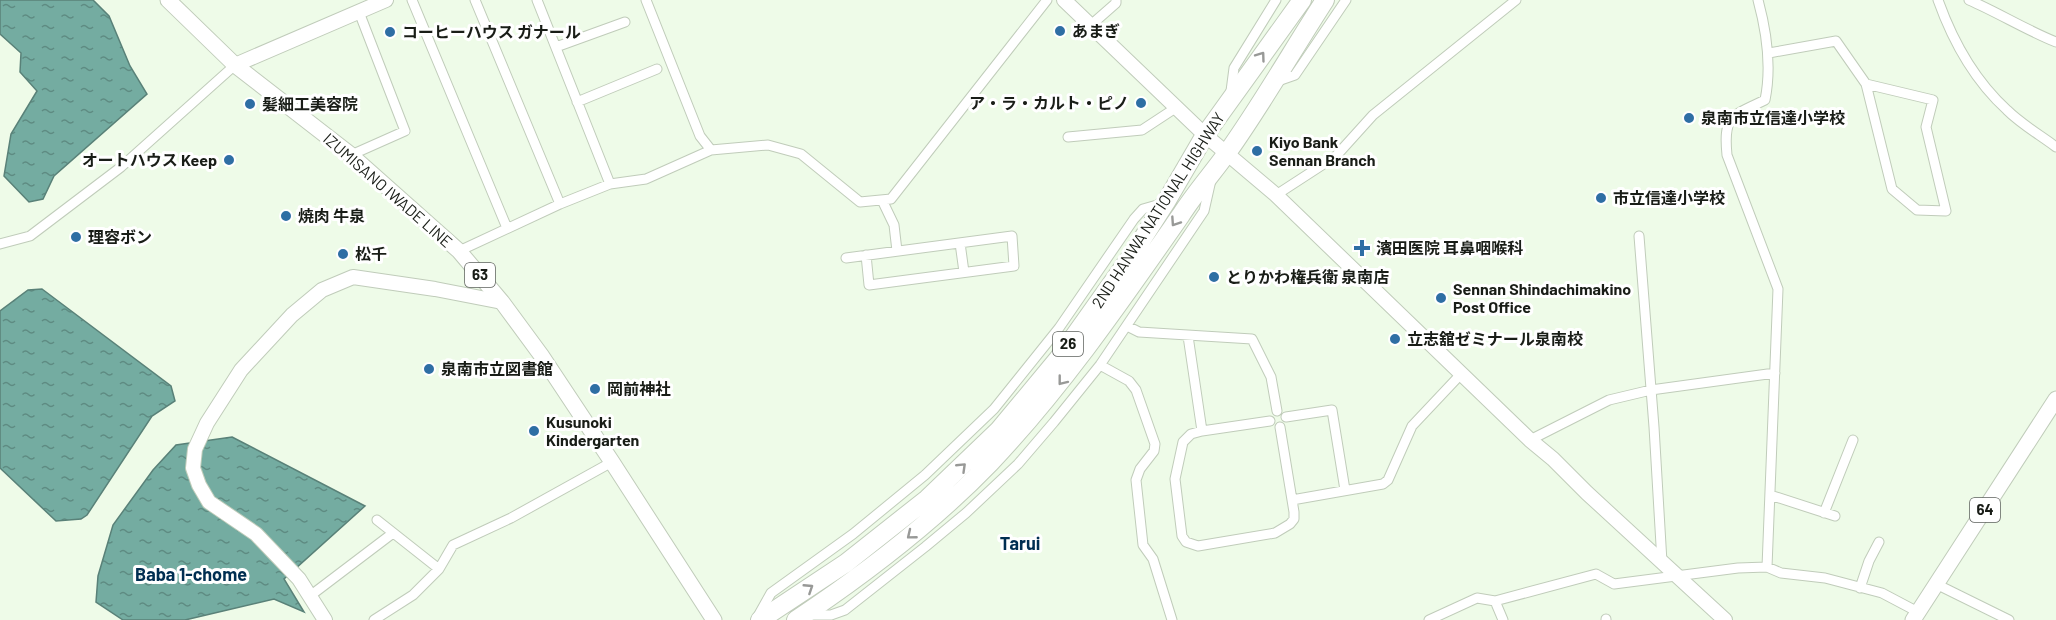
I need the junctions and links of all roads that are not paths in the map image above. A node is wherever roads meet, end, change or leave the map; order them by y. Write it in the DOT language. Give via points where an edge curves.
graph roads {
  1 [pos="168,0"];
  2 [pos="386,0"];
  3 [pos="412,0"];
  4 [pos="475,0"];
  5 [pos="646,0"];
  6 [pos="1047,0"];
  7 [pos="1064,0"];
  8 [pos="1116,0"];
  9 [pos="1276,0"];
  10 [pos="1302,0"];
  11 [pos="1325,0"];
  12 [pos="1346,0"];
  13 [pos="1516,0"];
  14 [pos="1758,0"];
  15 [pos="1938,0"];
  16 [pos="1969,0"];
  17 [pos="540,1"];
  18 [pos="359,12"];
  19 [pos="625,22"];
  20 [pos="1091,25"];
  21 [pos="2056,42"];
  22 [pos="556,47"];
  23 [pos="1769,53"];
  24 [pos="235,65"];
  25 [pos="657,69"];
  26 [pos="1274,83"];
  27 [pos="1866,84"];
  28 [pos="1230,99"];
  29 [pos="577,102"];
  30 [pos="1177,107"];
  31 [pos="1205,135"];
  32 [pos="1068,137"];
  33 [pos="2056,147"];
  34 [pos="711,150"];
  35 [pos="1227,153"];
  36 [pos="351,156"];
  37 [pos="1214,169"];
  38 [pos="610,184"];
  39 [pos="1276,195"];
  40 [pos="882,200"];
  41 [pos="561,204"];
  42 [pos="507,228"];
  43 [pos="1639,236"];
  44 [pos="960,243"];
  45 [pos="0,244"];
  46 [pos="459,251"];
  47 [pos="897,251"];
  48 [pos="866,255"];
  49 [pos="846,258"];
  50 [pos="964,272"];
  51 [pos="502,302"];
  52 [pos="1127,326"];
  53 [pos="1188,336"];
  54 [pos="1100,365"];
  55 [pos="1775,373"];
  56 [pos="1461,374"];
  57 [pos="1651,390"];
  58 [pos="2056,399"];
  59 [pos="1277,411"];
  60 [pos="1286,417"];
  61 [pos="1270,421"];
  62 [pos="1280,427"];
  63 [pos="1202,431"];
  64 [pos="1530,440"];
  65 [pos="1853,440"];
  66 [pos="612,462"];
  67 [pos="1345,490"];
  68 [pos="1770,495"];
  69 [pos="1292,500"];
  70 [pos="1824,513"];
  71 [pos="1835,516"];
  72 [pos="377,519"];
  73 [pos="393,533"];
  74 [pos="1879,542"];
  75 [pos="1662,562"];
  76 [pos="1767,567"];
  77 [pos="439,570"];
  78 [pos="1677,576"];
  79 [pos="1936,584"];
  80 [pos="1860,588"];
  81 [pos="310,596"];
  82 [pos="1495,601"];
  83 [pos="1916,616"];
  84 [pos="800,617"];
  85 [pos="325,620"];
  86 [pos="374,620"];
  87 [pos="714,620"];
  88 [pos="758,620"];
  89 [pos="1172,620"];
  90 [pos="1429,620"];
  91 [pos="1503,620"];
  92 [pos="1725,620"];
  93 [pos="2009,620"];
  1 -- 24 [label="main road, IZUMISANO IWADE LINE / 63"];
  2 -- 18 [label="street"];
  3 -- 42 [label="street"];
  4 -- 41 [label="street"];
  5 -- 34 [label="street" via="700,135"];
  6 -- 40 [label="street" via="891,199"];
  7 -- 20 [label="street"];
  8 -- 20 [label="street"];
  9 -- 28 [label="street" via="1234,68"];
  28 -- 10 [label="highway, 2ND HANWA NATIONAL HIGHWAY / 26, one-way"];
  11 -- 26 [label="highway, 2ND HANWA NATIONAL HIGHWAY / 26"];
  12 -- 26 [label="street" via="1295,75"];
  13 -- 39 [label="street" via="1373,115 1336,156"];
  14 -- 23 [label="street"];
  15 -- 33 [label="street" via="1962,55 1984,87 2008,112"];
  16 -- 21 [label="street"];
  17 -- 22 [label="street"];
  18 -- 24 [label="street"];
  18 -- 36 [label="street" via="405,131"];
  19 -- 22 [label="street"];
  20 -- 30 [label="street"];
  22 -- 29 [label="street"];
  23 -- 27 [label="street" via="1836,41"];
  23 -- 55 [label="street" via="1765,100 1732,116 1725,137 1727,155 1778,289"];
  24 -- 36 [label="main road, IZUMISANO IWADE LINE / 63"];
  24 -- 45 [label="street" via="122,167 30,236"];
  25 -- 29 [label="street"];
  26 -- 35 [label="highway, 2ND HANWA NATIONAL HIGHWAY / 26"];
  27 -- 27 [label="street" via="1933,100 1926,127 1946,210 1917,210 1892,189"];
  28 -- 31 [label="highway, 2ND HANWA NATIONAL HIGHWAY / 26"];
  29 -- 38 [label="street"];
  30 -- 31 [label="street"];
  30 -- 32 [label="street" via="1142,130"];
  31 -- 35 [label="street"];
  31 -- 88 [label="highway, 2ND HANWA NATIONAL HIGHWAY / 26" via="1132,255 1058,359 999,430 927,499 846,563"];
  34 -- 38 [label="street" via="646,179"];
  34 -- 40 [label="street" via="768,145 801,154 860,202"];
  35 -- 37 [label="highway, 2ND HANWA NATIONAL HIGHWAY / 26"];
  35 -- 39 [label="street"];
  36 -- 46 [label="main road, IZUMISANO IWADE LINE / 63"];
  37 -- 52 [label="street" via="1204,211"];
  37 -- 84 [label="highway, 2ND HANWA NATIONAL HIGHWAY / 26, one-way" via="1060,382 988,464 865,572"];
  38 -- 41 [label="street"];
  39 -- 56 [label="street"];
  40 -- 47 [label="street" via="894,225"];
  41 -- 42 [label="street"];
  42 -- 46 [label="street"];
  43 -- 57 [label="street"];
  44 -- 47 [label="street"];
  44 -- 50 [label="street"];
  44 -- 50 [label="street" via="1012,236 1014,266"];
  46 -- 51 [label="main road, IZUMISANO IWADE LINE / 63"];
  47 -- 48 [label="street"];
  48 -- 49 [label="street"];
  48 -- 50 [label="street" via="869,285"];
  51 -- 66 [label="main road, IZUMISANO IWADE LINE / 63"];
  51 -- 81 [label="street" via="353,276 322,290 292,315 241,370 207,423 195,449 193,468 210,502 256,534"];
  52 -- 53 [label="street" via="1139,332"];
  52 -- 54 [label="street"];
  53 -- 59 [label="street" via="1252,339 1271,377"];
  53 -- 63 [label="street"];
  54 -- 84 [label="street" via="1018,464 925,547 845,610"];
  54 -- 89 [label="street" via="1129,381 1136,390 1155,444 1136,480 1143,545 1153,559"];
  55 -- 57 [label="street"];
  55 -- 68 [label="street"];
  56 -- 64 [label="street"];
  56 -- 67 [label="street" via="1412,426 1388,480"];
  57 -- 64 [label="street" via="1609,400"];
  57 -- 75 [label="street"];
  58 -- 79 [label="main road, 64"];
  59 -- 60 [label="street"];
  59 -- 61 [label="street"];
  60 -- 62 [label="street" via="1286,423"];
  60 -- 67 [label="street" via="1332,410"];
  61 -- 62 [label="street"];
  61 -- 63 [label="street"];
  62 -- 69 [label="street"];
  63 -- 69 [label="street" via="1183,442 1175,479 1186,542 1198,546 1283,530 1294,519"];
  64 -- 75 [label="street"];
  65 -- 70 [label="street"];
  66 -- 77 [label="street" via="453,545"];
  66 -- 87 [label="main road, IZUMISANO IWADE LINE / 63"];
  67 -- 69 [label="street"];
  68 -- 70 [label="street"];
  68 -- 76 [label="street"];
  70 -- 71 [label="street"];
  72 -- 73 [label="street"];
  73 -- 77 [label="street"];
  73 -- 81 [label="street"];
  74 -- 80 [label="street"];
  75 -- 78 [label="street"];
  76 -- 78 [label="street"];
  76 -- 80 [label="street"];
  77 -- 86 [label="street" via="413,595"];
  78 -- 82 [label="street" via="1614,584 1596,574"];
  78 -- 92 [label="street"];
  79 -- 83 [label="main road, 64"];
  79 -- 93 [label="street"];
  80 -- 83 [label="street" via="1882,593"];
  81 -- 85 [label="street"];
  82 -- 90 [label="street" via="1477,598"];
  82 -- 91 [label="street"];
}
